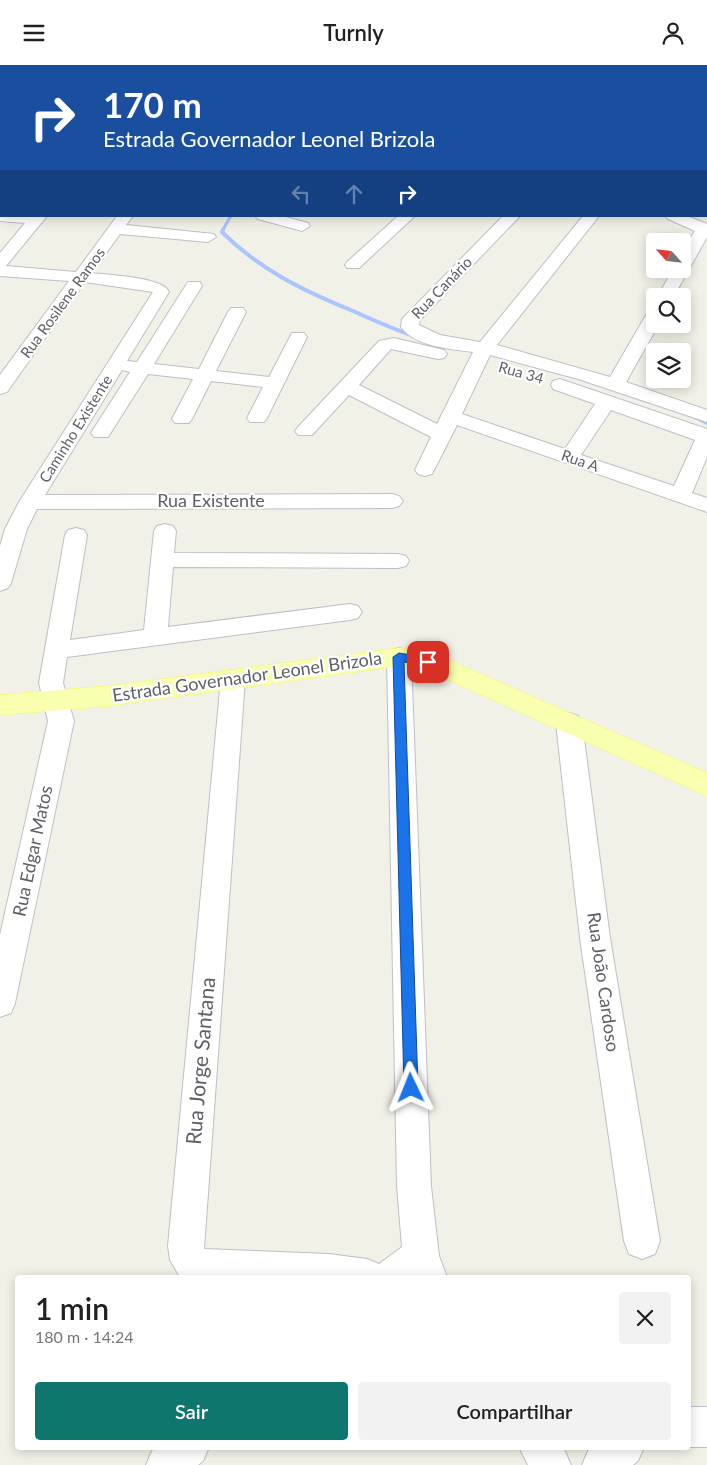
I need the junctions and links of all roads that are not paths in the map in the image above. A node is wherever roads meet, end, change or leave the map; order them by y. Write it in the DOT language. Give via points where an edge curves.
graph roads {
  1 [pos="19,217"];
  2 [pos="266,217"];
  3 [pos="315,217"];
  4 [pos="406,217"];
  5 [pos="511,217"];
  6 [pos="591,217"];
  7 [pos="675,217"];
  8 [pos="38,218"];
  9 [pos="120,223"];
  10 [pos="705,230"];
  11 [pos="208,237"];
  12 [pos="691,253"];
  13 [pos="0,263"];
  14 [pos="353,265"];
  15 [pos="0,271"];
  16 [pos="82,277"];
  17 [pos="194,286"];
  18 [pos="238,312"];
  19 [pos="646,331"];
  20 [pos="298,337"];
  21 [pos="481,356"];
  22 [pos="115,365"];
  23 [pos="144,368"];
  24 [pos="206,375"];
  25 [pos="274,383"];
  26 [pos="347,386"];
  27 [pos="0,388"];
  28 [pos="611,393"];
  29 [pos="707,416"];
  30 [pos="257,418"];
  31 [pos="182,419"];
  32 [pos="448,426"];
  33 [pos="305,431"];
  34 [pos="102,433"];
  35 [pos="706,436"];
  36 [pos="570,458"];
  37 [pos="425,471"];
  38 [pos="680,495"];
  39 [pos="392,501"];
  40 [pos="30,502"];
  41 [pos="707,505"];
  42 [pos="165,531"];
  43 [pos="76,535"];
  44 [pos="163,560"];
  45 [pos="398,561"];
  46 [pos="0,583"];
  47 [pos="350,612"];
  48 [pos="155,636"];
  49 [pos="57,650"];
  50 [pos="399,657"];
  51 [pos="234,679"];
  52 [pos="54,700"];
  53 [pos="0,705"];
  54 [pos="569,723"];
  55 [pos="707,785"];
  56 [pos="0,1003"];
  57 [pos="642,1241"];
  58 [pos="425,1267"];
  59 [pos="351,1275"];
  60 [pos="398,1275"];
  61 [pos="691,1427"];
  62 [pos="707,1427"];
  63 [pos="185,1450"];
  64 [pos="541,1450"];
  65 [pos="620,1450"];
  66 [pos="166,1465"];
  67 [pos="551,1465"];
  68 [pos="602,1465"];
  1 -- 8 [label="street"];
  2 -- 3 [label="street" via="298,230"];
  4 -- 14 [label="street"];
  5 -- 21 [label="street, Rua Canário" via="409,322 413,329 434,339"];
  6 -- 21 [label="street"];
  7 -- 10 [label="street"];
  8 -- 13 [label="street"];
  9 -- 11 [label="street"];
  9 -- 16 [label="street, Rua Rosilene Ramos"];
  10 -- 12 [label="street"];
  15 -- 16 [label="street"];
  16 -- 22 [label="street, Caminho Existente" via="160,289 160,297"];
  16 -- 27 [label="street, Rua Rosilene Ramos"];
  17 -- 23 [label="street"];
  18 -- 24 [label="street"];
  19 -- 28 [label="street"];
  20 -- 25 [label="street"];
  21 -- 26 [label="street, Rua 34" via="391,343 384,345"];
  21 -- 28 [label="street, Rua 34" via="501,365"];
  21 -- 32 [label="street"];
  22 -- 23 [label="street"];
  22 -- 40 [label="street, Caminho Existente"];
  23 -- 24 [label="street"];
  23 -- 34 [label="street"];
  24 -- 25 [label="street"];
  24 -- 31 [label="street"];
  25 -- 30 [label="street"];
  26 -- 32 [label="street"];
  26 -- 33 [label="street, Rua 34"];
  28 -- 29 [label="street, Rua 34"];
  28 -- 35 [label="street, Rua 34"];
  28 -- 36 [label="street"];
  32 -- 36 [label="street, Rua A"];
  32 -- 37 [label="street"];
  35 -- 38 [label="street"];
  36 -- 38 [label="street, Rua A"];
  38 -- 41 [label="street, Rua A"];
  39 -- 40 [label="street, Rua Existente"];
  40 -- 46 [label="street, Caminho Existente" via="14,536"];
  42 -- 44 [label="street"];
  43 -- 49 [label="street, Rua Edgar Matos"];
  44 -- 45 [label="street"];
  44 -- 48 [label="street"];
  47 -- 48 [label="street"];
  48 -- 49 [label="street"];
  49 -- 52 [label="street, Rua Edgar Matos" via="51,683"];
  50 -- 51 [label="main road, Estrada Governador Leonel Brizola"];
  50 -- 54 [label="main road, Estrada Governador Leonel Brizola" via="442,667"];
  50 -- 58 [label="street" via="414,1176"];
  51 -- 52 [label="main road, Estrada Governador Leonel Brizola"];
  51 -- 59 [label="street, Rua Jorge Santana" via="198,1086 187,1260 199,1267"];
  52 -- 53 [label="main road, Estrada Governador Leonel Brizola"];
  52 -- 56 [label="street, Rua Edgar Matos" via="61,721"];
  54 -- 55 [label="main road, Estrada Governador Leonel Brizola"];
  54 -- 57 [label="street, Rua João Cardoso" via="595,938"];
  58 -- 60 [label="street"];
  61 -- 62 [label="street"];
  63 -- 66 [label="street"];
  64 -- 67 [label="street"];
  65 -- 68 [label="street"];
}
